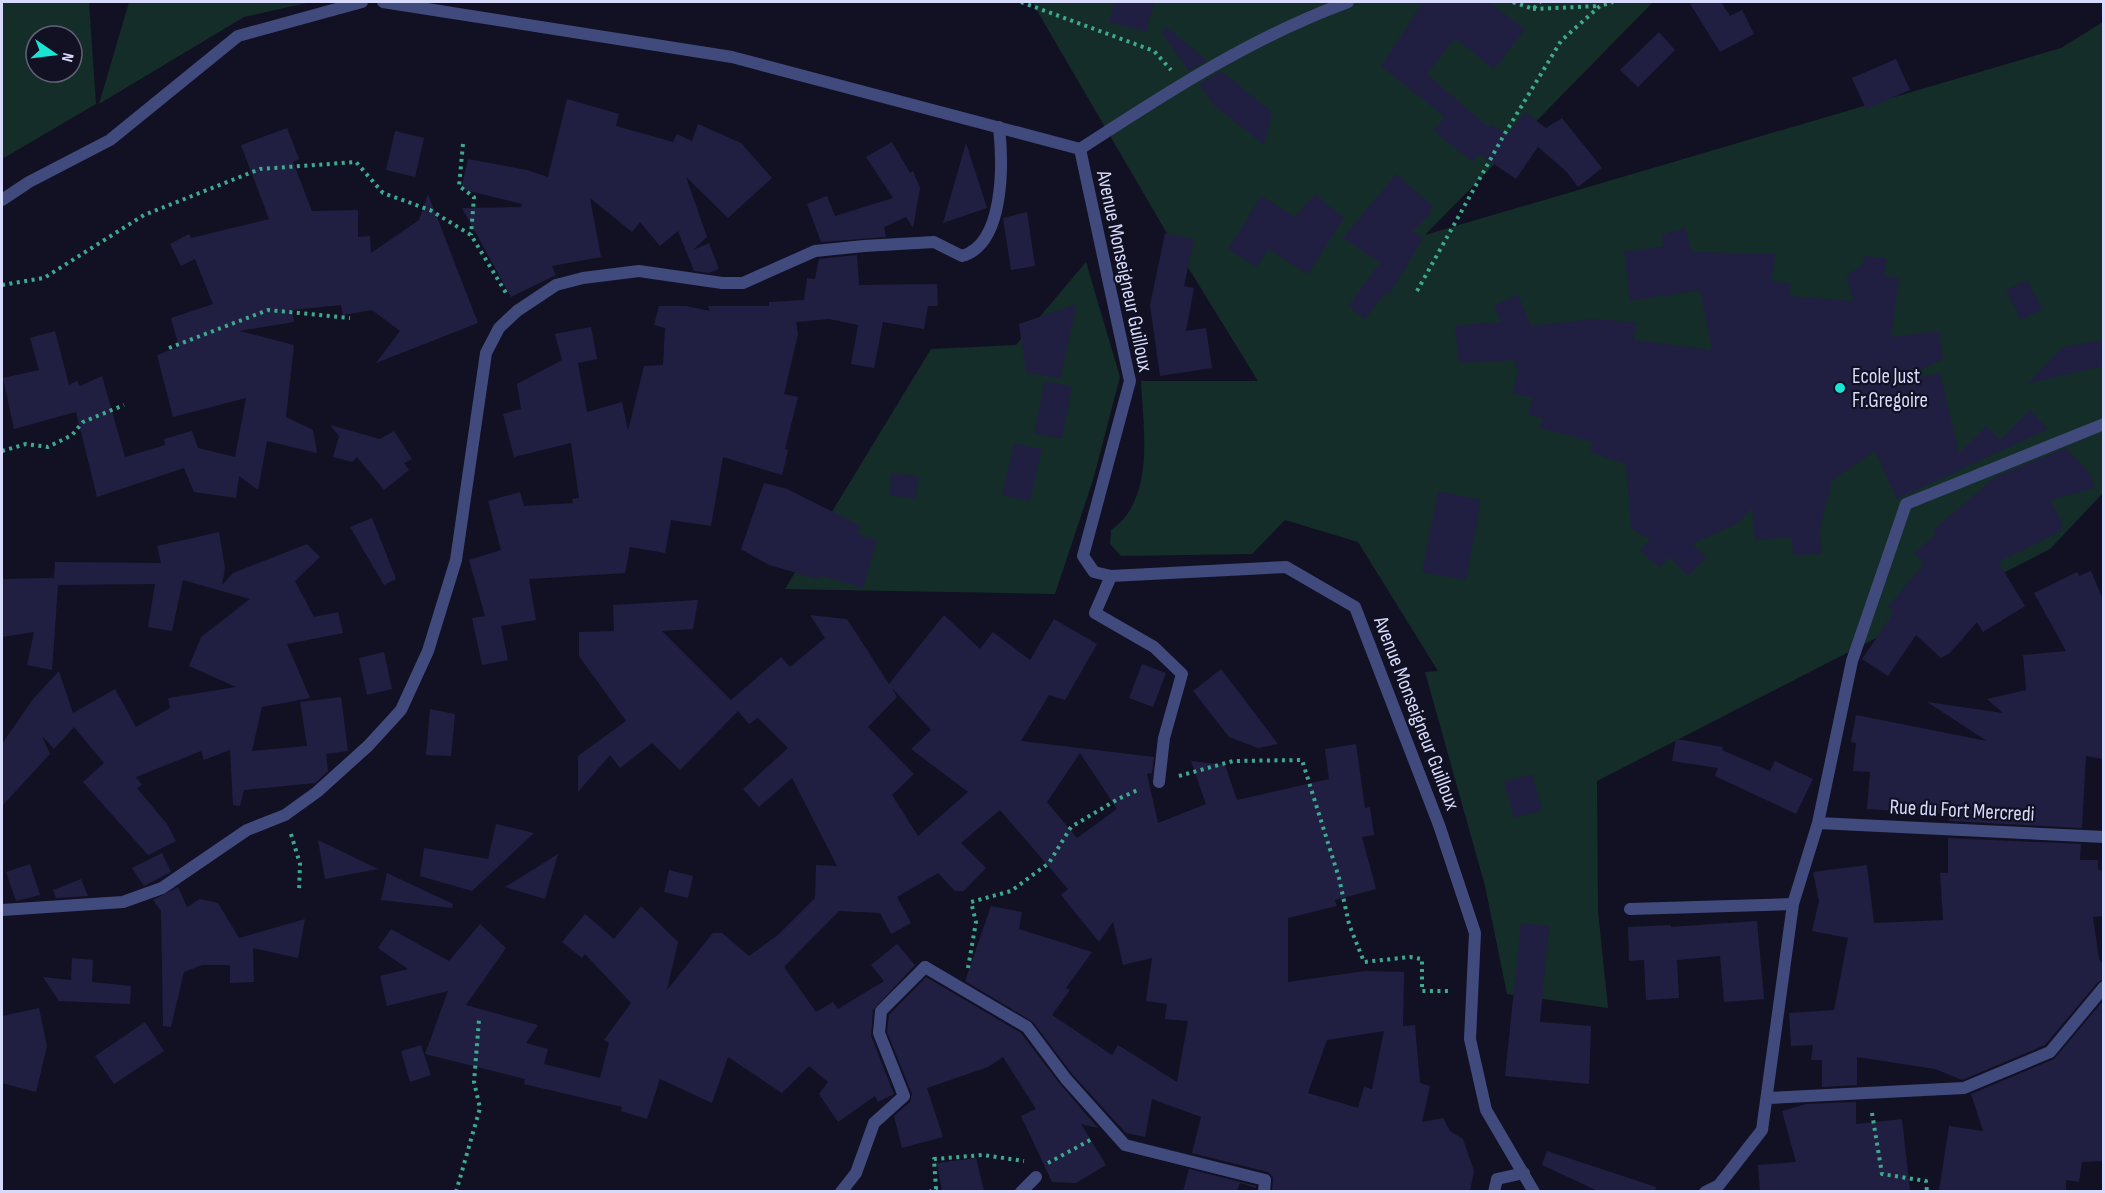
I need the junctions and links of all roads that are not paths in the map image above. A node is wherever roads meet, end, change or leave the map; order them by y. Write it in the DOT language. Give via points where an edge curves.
graph roads {
  1 [pos="362,2"];
  2 [pos="383,2"];
  3 [pos="1348,2"];
  4 [pos="999,127"];
  5 [pos="1080,148"];
  6 [pos="2,200"];
  7 [pos="2103,424"];
  8 [pos="1111,576"];
  9 [pos="1159,782"];
  10 [pos="1818,823"];
  11 [pos="2103,837"];
  12 [pos="1793,904"];
  13 [pos="1630,909"];
  14 [pos="2,910"];
  15 [pos="2103,987"];
  16 [pos="1768,1098"];
  17 [pos="1524,1173"];
  18 [pos="1036,1177"];
  19 [pos="841,1191"];
  20 [pos="1021,1191"];
  21 [pos="1264,1191"];
  22 [pos="1494,1191"];
  23 [pos="1534,1191"];
  24 [pos="1705,1191"];
  1 -- 6 [label="street" via="238,36 110,140"];
  2 -- 4 [label="street, Avenue Monseigneur Guilloux" via="732,57"];
  3 -- 5 [label="street" via="1302,19 1182,82"];
  4 -- 5 [label="street, Avenue Monseigneur Guilloux"];
  4 -- 14 [label="street" via="1003,165 995,211 984,243 975,253 962,256 934,242 815,251 743,283 639,271 583,278 556,285 517,311 499,328 486,353 456,560 428,651 401,710 317,792 285,815 247,830 162,888 123,902"];
  5 -- 8 [label="street, Avenue Monseigneur Guilloux" via="1130,381 1083,556 1094,572"];
  7 -- 10 [label="street" via="1906,504 1852,661"];
  8 -- 9 [label="street" via="1095,613 1154,647 1182,674 1164,738"];
  8 -- 17 [label="street, Avenue Monseigneur Guilloux" via="1286,567 1355,607 1439,825 1475,933 1470,1039 1486,1110"];
  10 -- 11 [label="street, Rue du Fort Mercredi"];
  10 -- 12 [label="street"];
  12 -- 13 [label="street"];
  12 -- 16 [label="street"];
  15 -- 16 [label="street" via="2050,1052 1964,1088"];
  16 -- 24 [label="street" via="1762,1130 1719,1185"];
  17 -- 22 [label="street" via="1497,1179"];
  17 -- 23 [label="street, Avenue Monseigneur Guilloux"];
  18 -- 20 [label="street"];
  19 -- 21 [label="street" via="856,1173 874,1124 904,1096 879,1033 881,1011 925,967 1027,1027 1125,1145 1265,1180"];
}
